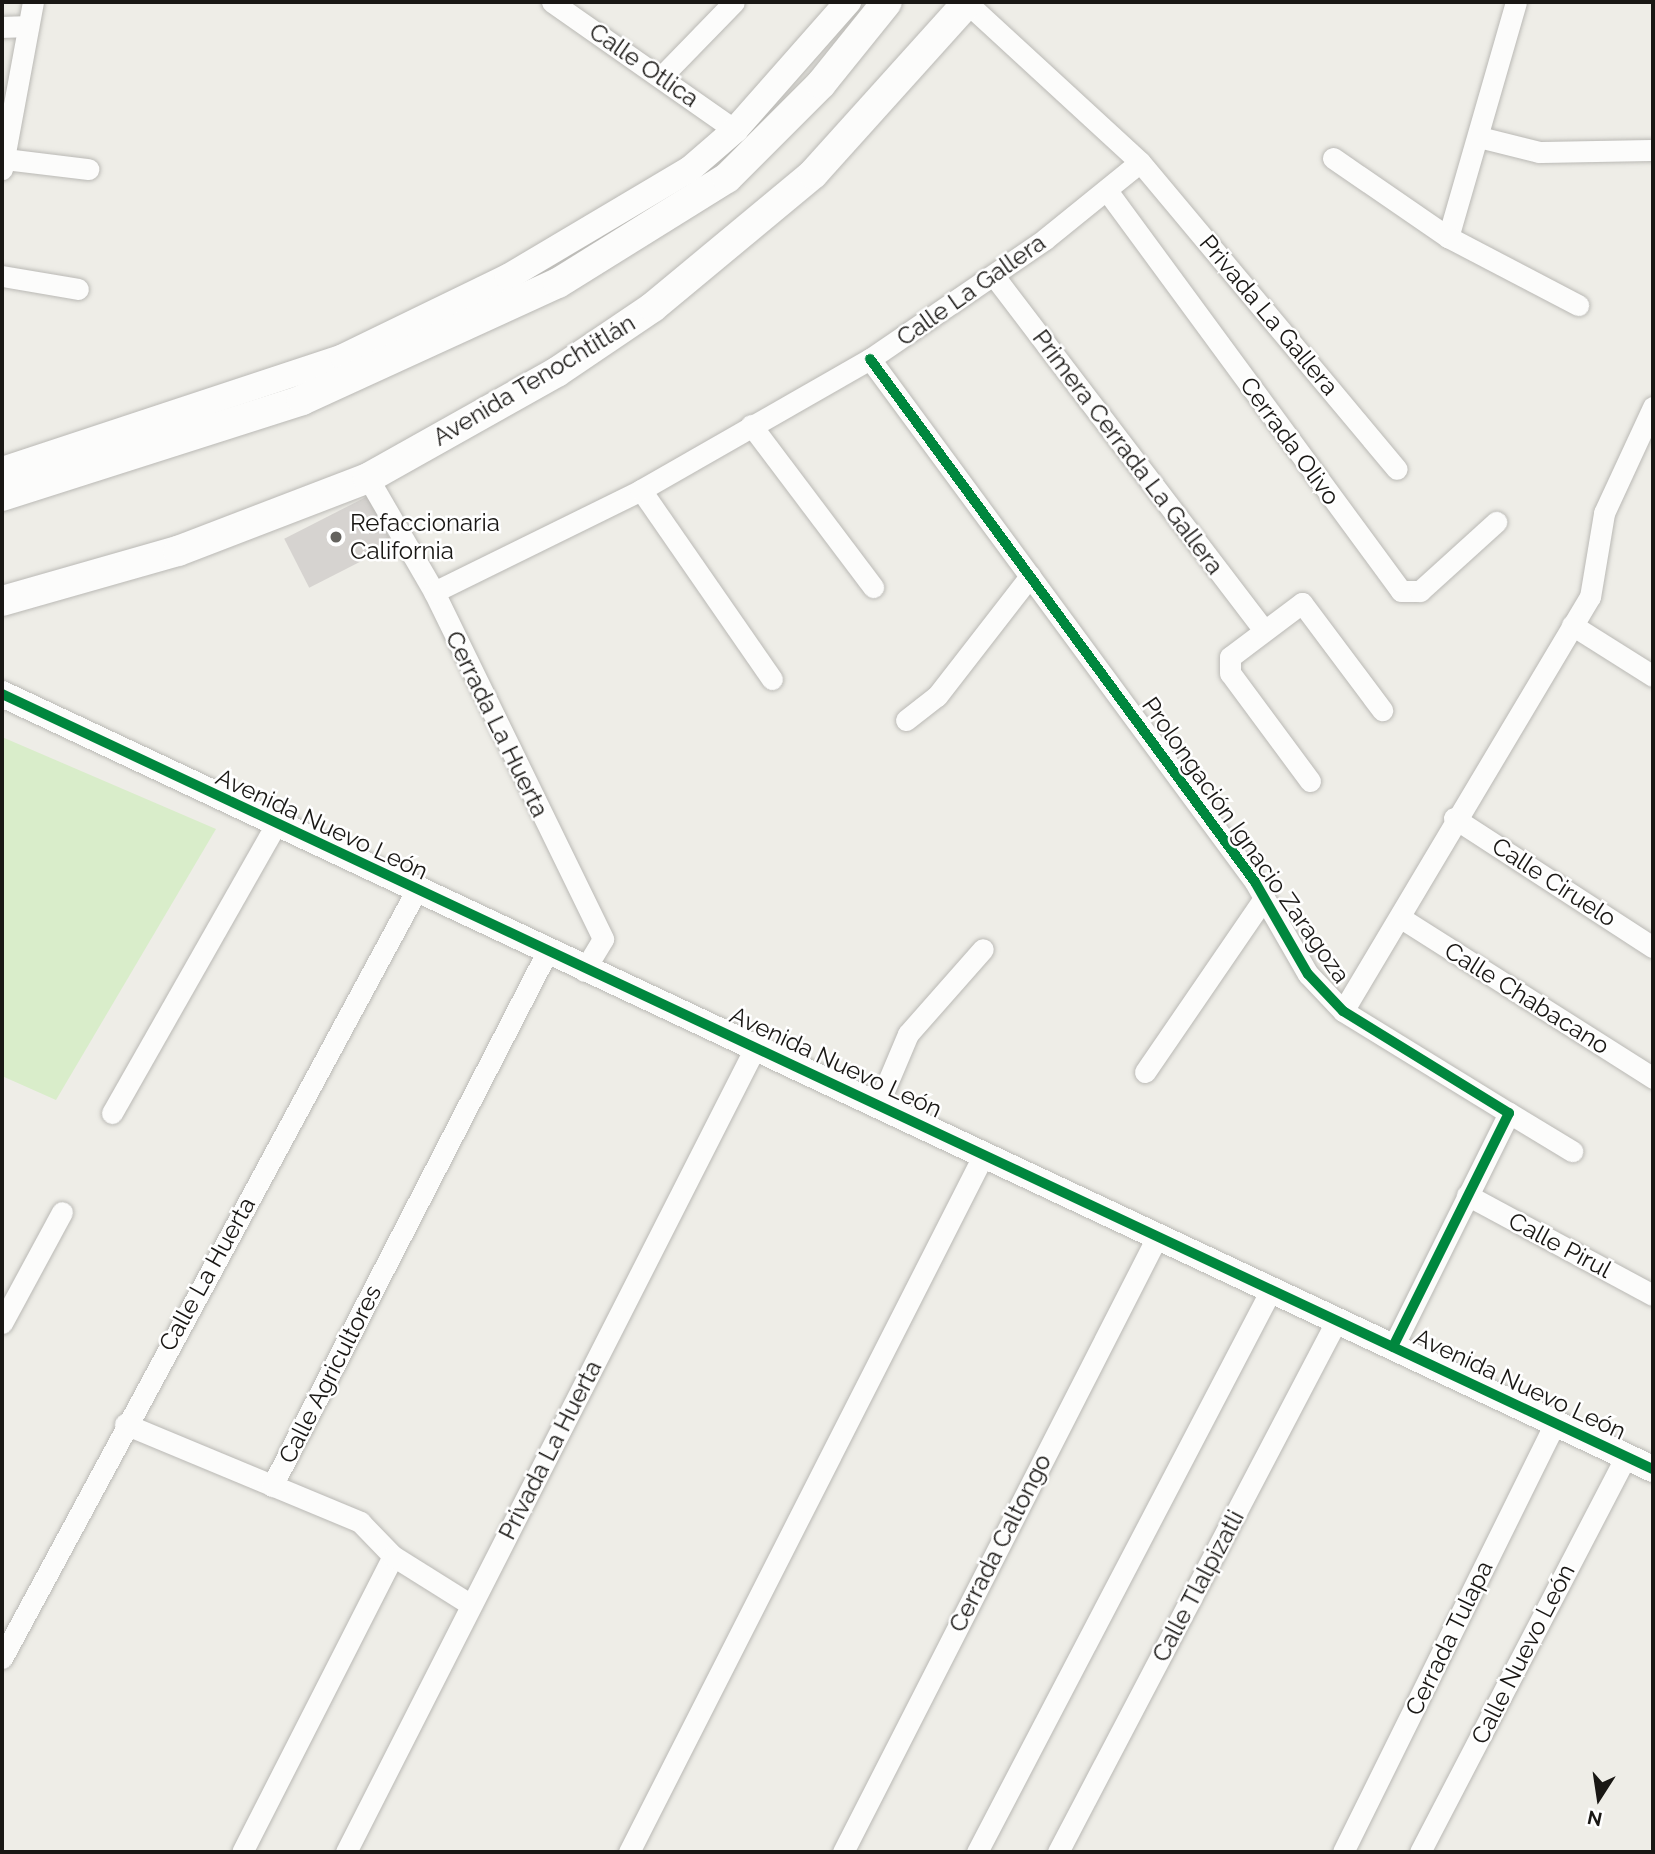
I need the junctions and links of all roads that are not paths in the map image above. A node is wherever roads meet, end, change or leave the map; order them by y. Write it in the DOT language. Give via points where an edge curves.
graph roads {
  1 [pos="33,2"];
  2 [pos="552,2"];
  3 [pos="734,2"];
  4 [pos="848,2"];
  5 [pos="887,2"];
  6 [pos="1516,2"];
  7 [pos="966,3"];
  8 [pos="27,26"];
  9 [pos="2,27"];
  10 [pos="662,76"];
  11 [pos="735,130"];
  12 [pos="1479,138"];
  13 [pos="1653,150"];
  14 [pos="1333,158"];
  15 [pos="1140,162"];
  16 [pos="3,164"];
  17 [pos="88,169"];
  18 [pos="1108,192"];
  19 [pos="1448,237"];
  20 [pos="2,276"];
  21 [pos="994,276"];
  22 [pos="78,289"];
  23 [pos="1578,305"];
  24 [pos="870,359"];
  25 [pos="1653,407"];
  26 [pos="751,425"];
  27 [pos="1397,469"];
  28 [pos="2,470"];
  29 [pos="368,478"];
  30 [pos="641,490"];
  31 [pos="2,496"];
  32 [pos="1496,522"];
  33 [pos="1030,576"];
  34 [pos="873,587"];
  35 [pos="434,592"];
  36 [pos="2,601"];
  37 [pos="1572,625"];
  38 [pos="1263,629"];
  39 [pos="1653,676"];
  40 [pos="772,680"];
  41 [pos="2,694"];
  42 [pos="1382,710"];
  43 [pos="906,720"];
  44 [pos="1310,781"];
  45 [pos="1454,818"];
  46 [pos="275,826"];
  47 [pos="416,891"];
  48 [pos="1264,898"];
  49 [pos="1401,918"];
  50 [pos="1653,947"];
  51 [pos="984,949"];
  52 [pos="547,953"];
  53 [pos="584,971"];
  54 [pos="1343,1012"];
  55 [pos="755,1048"];
  56 [pos="1144,1072"];
  57 [pos="1653,1078"];
  58 [pos="878,1105"];
  59 [pos="112,1113"];
  60 [pos="1509,1113"];
  61 [pos="1572,1151"];
  62 [pos="984,1154"];
  63 [pos="1467,1195"];
  64 [pos="62,1212"];
  65 [pos="1158,1235"];
  66 [pos="1272,1288"];
  67 [pos="1653,1295"];
  68 [pos="1337,1320"];
  69 [pos="2,1323"];
  70 [pos="1392,1347"];
  71 [pos="1555,1423"];
  72 [pos="125,1424"];
  73 [pos="1626,1456"];
  74 [pos="1653,1469"];
  75 [pos="272,1486"];
  76 [pos="393,1556"];
  77 [pos="471,1605"];
  78 [pos="2,1658"];
  79 [pos="242,1852"];
  80 [pos="346,1852"];
  81 [pos="629,1852"];
  82 [pos="843,1852"];
  83 [pos="977,1852"];
  84 [pos="1058,1852"];
  85 [pos="1343,1852"];
  86 [pos="1420,1852"];
  1 -- 8 [label="street"];
  2 -- 10 [label="street, Calle Otlica"];
  3 -- 10 [label="street"];
  4 -- 11 [label="street"];
  5 -- 31 [label="main road" via="821,84 727,178 558,283 302,400"];
  6 -- 12 [label="street"];
  7 -- 15 [label="street"];
  7 -- 29 [label="main road, Avenida Tenochtitlán" via="813,174 731,246 603,343"];
  8 -- 9 [label="street"];
  8 -- 16 [label="street"];
  10 -- 11 [label="street, Calle Otlica"];
  11 -- 28 [label="street" via="641,201 421,321 265,386"];
  12 -- 13 [label="street" via="1539,152"];
  12 -- 19 [label="street"];
  14 -- 19 [label="street"];
  15 -- 18 [label="street, Calle La Gallera"];
  15 -- 27 [label="street, Privada La Gallera"];
  16 -- 17 [label="street"];
  18 -- 21 [label="street, Calle La Gallera"];
  18 -- 32 [label="street, Cerrada Olivo" via="1401,591 1420,591"];
  19 -- 23 [label="street"];
  20 -- 22 [label="street"];
  21 -- 24 [label="street, Calle La Gallera"];
  21 -- 38 [label="street, Primera Cerrada La Gallera"];
  24 -- 26 [label="street, Calle La Gallera"];
  24 -- 33 [label="street, Prolongación Ignacio Zaragoza"];
  25 -- 37 [label="street, Prolongación Ignacio Zaragoza" via="1604,513 1593,587"];
  26 -- 30 [label="street, Calle La Gallera"];
  26 -- 34 [label="street"];
  29 -- 35 [label="street, Cerrada La Huerta"];
  29 -- 36 [label="main road, Avenida Tenochtitlán" via="178,551"];
  30 -- 35 [label="street, Calle La Gallera"];
  30 -- 40 [label="street"];
  33 -- 43 [label="street" via="937,696"];
  33 -- 48 [label="street, Prolongación Ignacio Zaragoza"];
  35 -- 53 [label="street, Cerrada La Huerta" via="603,939"];
  37 -- 39 [label="street"];
  37 -- 45 [label="street, Prolongación Ignacio Zaragoza"];
  38 -- 42 [label="street" via="1293,605 1308,606"];
  38 -- 44 [label="street" via="1230,657 1230,673"];
  41 -- 46 [label="street, Avenida Nuevo León"];
  45 -- 49 [label="street, Prolongación Ignacio Zaragoza"];
  45 -- 50 [label="street, Calle Ciruelo"];
  46 -- 47 [label="street, Avenida Nuevo León"];
  46 -- 59 [label="street"];
  47 -- 52 [label="street, Avenida Nuevo León"];
  47 -- 72 [label="street, Calle La Huerta"];
  48 -- 54 [label="street, Prolongación Ignacio Zaragoza" via="1301,964"];
  48 -- 56 [label="street"];
  49 -- 54 [label="street, Prolongación Ignacio Zaragoza"];
  49 -- 57 [label="street, Calle Chabacano"];
  51 -- 58 [label="street" via="908,1034"];
  52 -- 53 [label="street, Avenida Nuevo León"];
  52 -- 75 [label="street, Calle Agricultores"];
  53 -- 55 [label="street, Avenida Nuevo León"];
  54 -- 60 [label="street, Prolongación Ignacio Zaragoza"];
  55 -- 58 [label="street, Avenida Nuevo León"];
  55 -- 77 [label="street, Privada La Huerta"];
  58 -- 62 [label="street, Avenida Nuevo León"];
  60 -- 61 [label="street"];
  60 -- 63 [label="street"];
  62 -- 65 [label="street, Avenida Nuevo León"];
  62 -- 81 [label="street"];
  63 -- 67 [label="street, Calle Pirul"];
  63 -- 70 [label="street"];
  64 -- 69 [label="street"];
  65 -- 66 [label="street, Avenida Nuevo León"];
  65 -- 82 [label="street, Cerrada Caltongo"];
  66 -- 68 [label="street, Avenida Nuevo León"];
  66 -- 83 [label="street"];
  68 -- 70 [label="street, Avenida Nuevo León"];
  68 -- 84 [label="street, Calle Tlalpizatli"];
  70 -- 71 [label="street, Avenida Nuevo León"];
  71 -- 73 [label="street, Avenida Nuevo León"];
  71 -- 85 [label="street, Cerrada Tulapa"];
  72 -- 75 [label="street"];
  72 -- 78 [label="street, Calle La Huerta"];
  73 -- 74 [label="street, Avenida Nuevo León"];
  73 -- 86 [label="street, Calle Nuevo León"];
  75 -- 76 [label="street, Calle Agricultores" via="360,1522"];
  76 -- 77 [label="street, Calle Agricultores"];
  76 -- 79 [label="street"];
  77 -- 80 [label="street, Privada La Huerta"];
}
